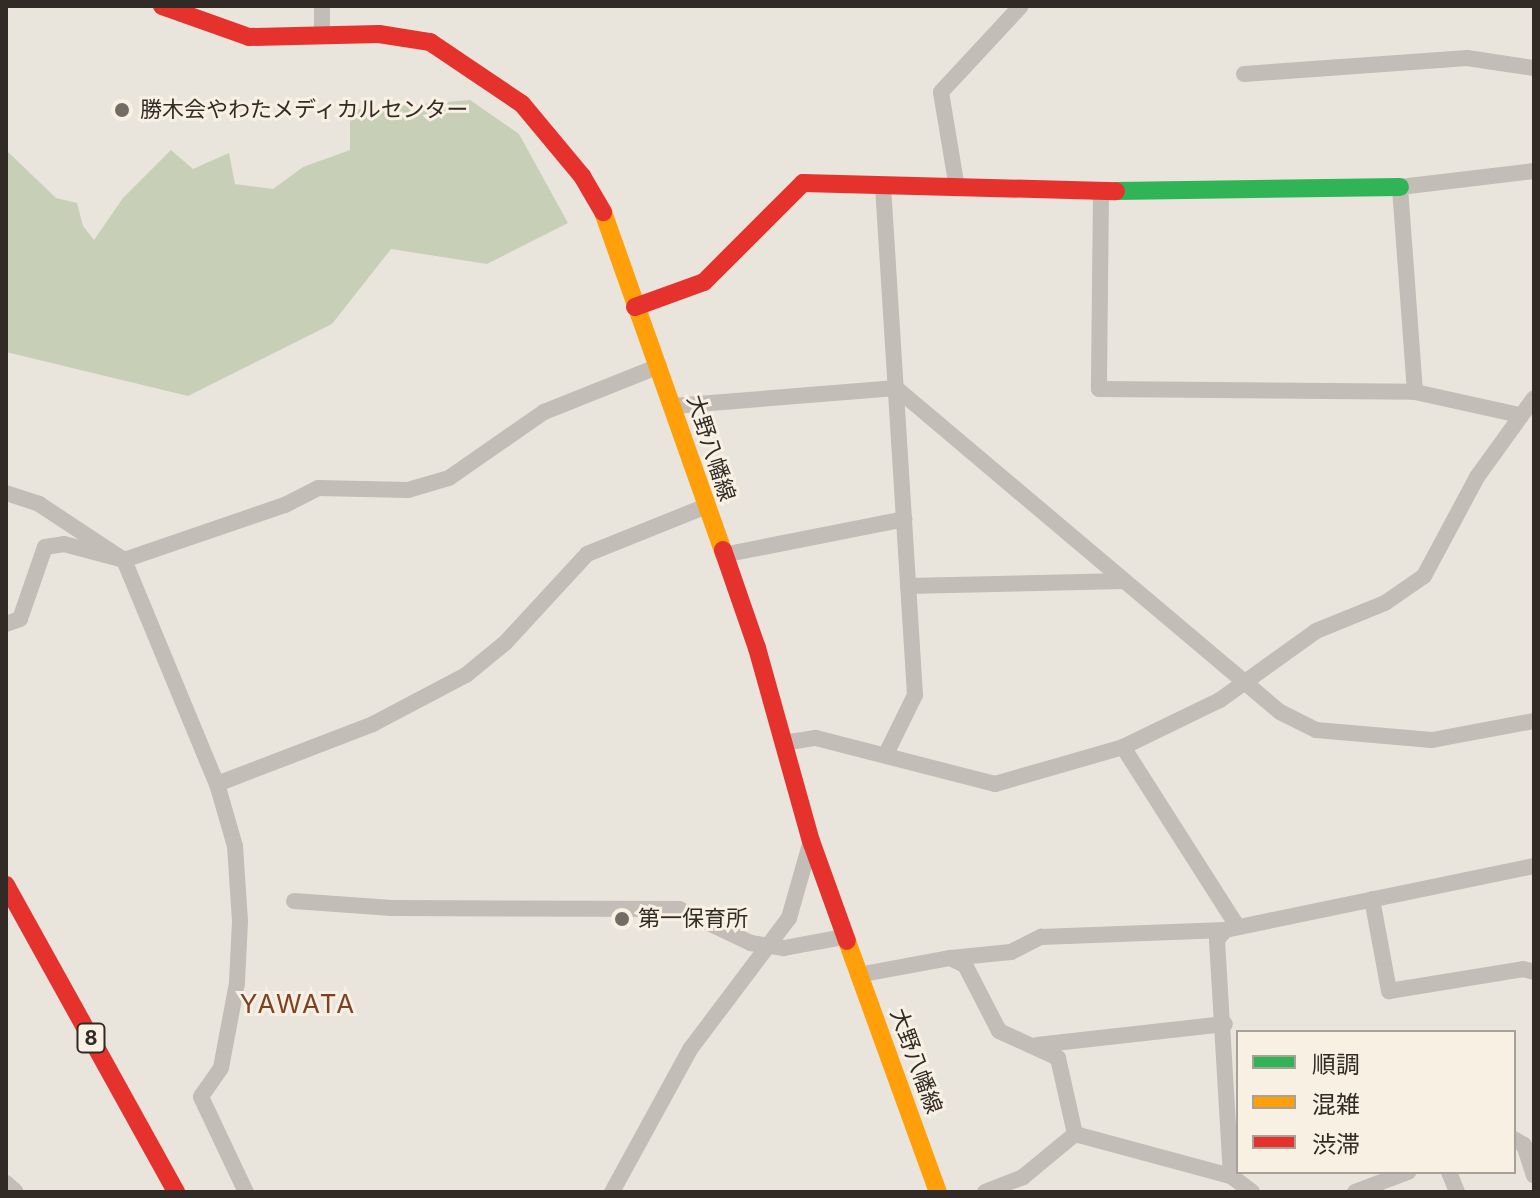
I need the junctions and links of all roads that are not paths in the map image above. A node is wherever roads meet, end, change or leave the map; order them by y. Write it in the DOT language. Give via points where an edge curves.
graph roads {
  1 [pos="162,6"];
  2 [pos="322,6"];
  3 [pos="1021,6"];
  4 [pos="322,32"];
  5 [pos="1534,68"];
  6 [pos="1244,74"];
  7 [pos="1534,171"];
  8 [pos="883,186"];
  9 [pos="1400,187"];
  10 [pos="957,188"];
  11 [pos="1101,191"];
  12 [pos="635,307"];
  13 [pos="659,366"];
  14 [pos="896,388"];
  15 [pos="1415,392"];
  16 [pos="1534,398"];
  17 [pos="673,406"];
  18 [pos="1520,415"];
  19 [pos="6,493"];
  20 [pos="704,507"];
  21 [pos="904,519"];
  22 [pos="723,555"];
  23 [pos="124,560"];
  24 [pos="1124,581"];
  25 [pos="908,586"];
  26 [pos="6,624"];
  27 [pos="1242,681"];
  28 [pos="1534,721"];
  29 [pos="783,743"];
  30 [pos="1123,747"];
  31 [pos="887,752"];
  32 [pos="217,784"];
  33 [pos="811,841"];
  34 [pos="1534,866"];
  35 [pos="6,885"];
  36 [pos="1372,899"];
  37 [pos="294,901"];
  38 [pos="1231,928"];
  39 [pos="844,937"];
  40 [pos="767,946"];
  41 [pos="950,958"];
  42 [pos="1534,972"];
  43 [pos="858,975"];
  44 [pos="1225,1024"];
  45 [pos="1037,1045"];
  46 [pos="1232,1104"];
  47 [pos="1075,1134"];
  48 [pos="1516,1140"];
  49 [pos="1401,1174"];
  50 [pos="1534,1175"];
  51 [pos="1231,1176"];
  52 [pos="6,1183"];
  53 [pos="1378,1188"];
  54 [pos="16,1192"];
  55 [pos="176,1192"];
  56 [pos="246,1192"];
  57 [pos="612,1192"];
  58 [pos="938,1192"];
  59 [pos="985,1192"];
  60 [pos="1252,1192"];
  61 [pos="1355,1192"];
  1 -- 4 [label="main road, 大野八幡線" via="249,37"];
  2 -- 4 [label="street"];
  3 -- 10 [label="street" via="941,92"];
  4 -- 12 [label="main road, 大野八幡線" via="430,42 522,104 582,176 609,221"];
  5 -- 6 [label="street" via="1467,58"];
  7 -- 9 [label="street"];
  8 -- 10 [label="main road"];
  8 -- 12 [label="main road" via="803,183 704,282"];
  8 -- 14 [label="street"];
  9 -- 11 [label="main road"];
  9 -- 15 [label="street"];
  10 -- 11 [label="main road"];
  11 -- 15 [label="street" via="1099,389"];
  12 -- 13 [label="main road, 大野八幡線"];
  13 -- 17 [label="main road, 大野八幡線"];
  13 -- 23 [label="street" via="544,412 449,478 408,490 318,488 285,505"];
  14 -- 17 [label="street"];
  14 -- 21 [label="street"];
  14 -- 24 [label="street"];
  15 -- 18 [label="street"];
  16 -- 18 [label="street"];
  17 -- 20 [label="main road, 大野八幡線"];
  18 -- 27 [label="street" via="1477,477 1424,576 1385,603 1316,631"];
  19 -- 23 [label="street" via="39,504"];
  20 -- 22 [label="main road, 大野八幡線"];
  20 -- 32 [label="street" via="587,554 505,643 466,675 373,724"];
  21 -- 22 [label="street"];
  21 -- 25 [label="street"];
  22 -- 29 [label="main road, 大野八幡線"];
  23 -- 26 [label="street" via="64,544 45,547 20,619"];
  23 -- 32 [label="street"];
  24 -- 25 [label="street"];
  24 -- 27 [label="street"];
  25 -- 31 [label="street" via="915,695"];
  27 -- 28 [label="street" via="1280,712 1316,730 1363,737 1454,738"];
  27 -- 30 [label="street" via="1220,700"];
  29 -- 31 [label="street" via="816,738"];
  29 -- 33 [label="main road, 大野八幡線"];
  30 -- 31 [label="street" via="995,784 958,778"];
  30 -- 38 [label="street"];
  32 -- 56 [label="street" via="235,846 237,983 221,1068 201,1097"];
  33 -- 39 [label="main road, 大野八幡線"];
  33 -- 40 [label="street" via="789,918"];
  34 -- 36 [label="street"];
  35 -- 55 [label="main road, 8"];
  36 -- 38 [label="street"];
  36 -- 42 [label="street" via="1389,991 1523,969"];
  37 -- 40 [label="street" via="392,908 679,909"];
  38 -- 41 [label="street" via="1041,937 1011,952"];
  38 -- 44 [label="street" via="1217,940"];
  39 -- 40 [label="street"];
  39 -- 43 [label="main road, 大野八幡線"];
  40 -- 57 [label="street" via="691,1048"];
  41 -- 43 [label="street"];
  41 -- 45 [label="street" via="965,965 999,1031"];
  43 -- 58 [label="main road, 大野八幡線"];
  44 -- 45 [label="street"];
  44 -- 46 [label="street"];
  45 -- 47 [label="street" via="1058,1058"];
  46 -- 51 [label="street"];
  47 -- 51 [label="street"];
  47 -- 59 [label="street" via="1023,1177"];
  48 -- 50 [label="street" via="1524,1145"];
  49 -- 53 [label="street"];
  51 -- 60 [label="street"];
  52 -- 54 [label="street"];
  53 -- 61 [label="street"];
}
